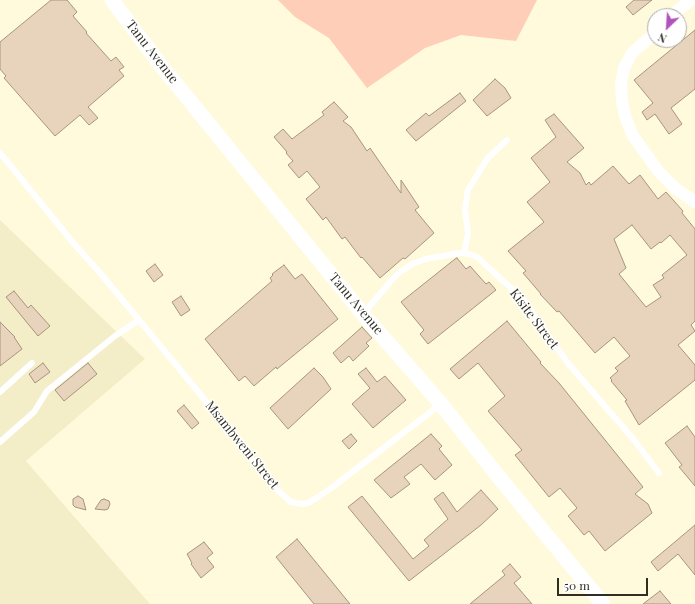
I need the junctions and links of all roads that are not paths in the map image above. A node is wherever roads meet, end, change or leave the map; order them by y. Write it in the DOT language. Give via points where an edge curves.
graph roads {
  1 [pos="112,0"];
  2 [pos="690,0"];
  3 [pos="680,8"];
  4 [pos="647,40"];
  5 [pos="507,140"];
  6 [pos="0,153"];
  7 [pos="694,200"];
  8 [pos="464,253"];
  9 [pos="363,314"];
  10 [pos="138,320"];
  11 [pos="32,363"];
  12 [pos="0,392"];
  13 [pos="441,404"];
  14 [pos="0,442"];
  15 [pos="659,473"];
  16 [pos="603,604"];
  1 -- 9 [label="street, Tanu Avenue" via="158,63"];
  2 -- 3 [label="street"];
  4 -- 7 [label="street" via="632,53 624,68 621,84 625,116 633,136 658,172 675,188"];
  5 -- 8 [label="lane" via="486,159 468,190 465,208 468,234"];
  6 -- 10 [label="lane, Msambweni Street"];
  8 -- 9 [label="lane" via="412,264 391,281"];
  8 -- 15 [label="lane, Kisite Street" via="477,257 522,298 567,362"];
  9 -- 13 [label="street, Tanu Avenue"];
  10 -- 13 [label="lane, Msambweni Street" via="274,487 287,499 296,503 304,504 317,498"];
  10 -- 14 [label="lane" via="47,391 34,412"];
  11 -- 12 [label="lane"];
  13 -- 16 [label="street, Tanu Avenue"];
}
